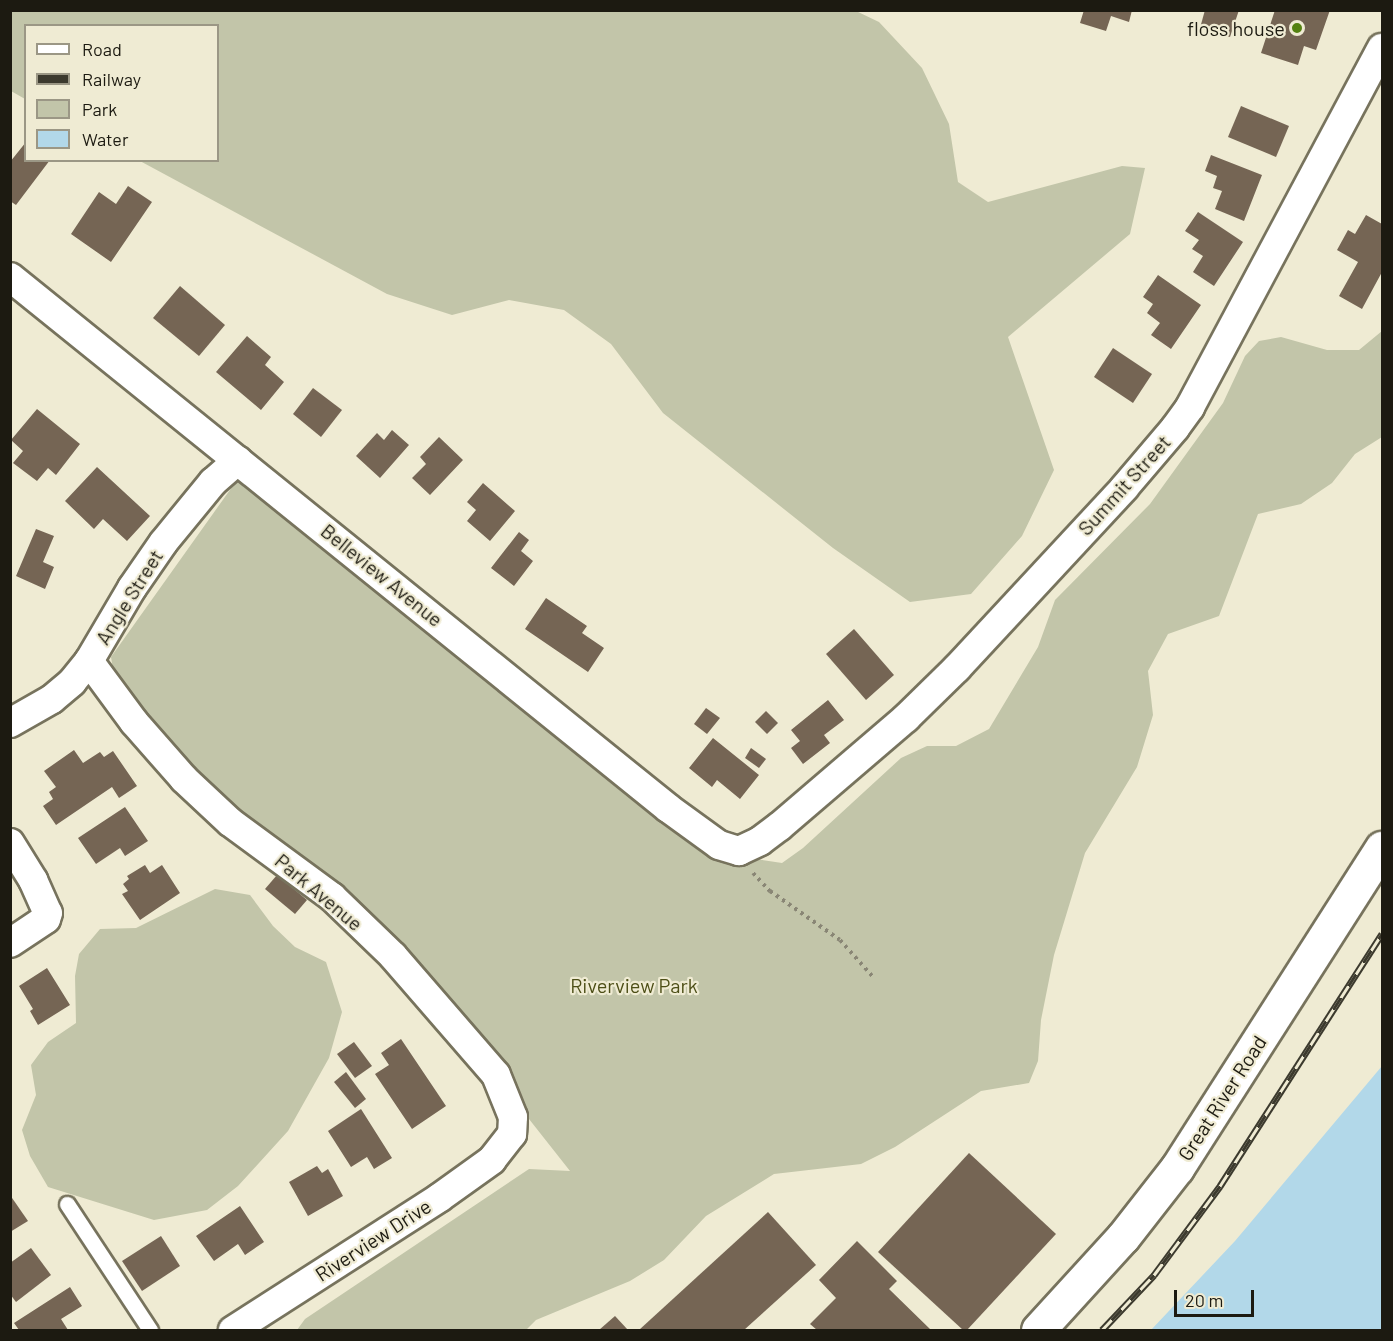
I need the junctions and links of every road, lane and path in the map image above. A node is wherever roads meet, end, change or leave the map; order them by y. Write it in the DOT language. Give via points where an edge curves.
graph roads {
  1 [pos="1383,48"];
  2 [pos="10,277"];
  3 [pos="238,460"];
  4 [pos="89,661"];
  5 [pos="10,723"];
  6 [pos="10,843"];
  7 [pos="1383,848"];
  8 [pos="731,850"];
  9 [pos="10,943"];
  10 [pos="874,978"];
  11 [pos="508,1143"];
  12 [pos="67,1204"];
  13 [pos="150,1330"];
  14 [pos="233,1330"];
  15 [pos="1038,1330"];
  1 -- 8 [label="street, Summit Street" via="1190,407 1175,428 1124,488 906,718 760,841 739,851"];
  2 -- 3 [label="street, Belleview Avenue"];
  3 -- 4 [label="street, Angle Street" via="213,482 162,543"];
  3 -- 8 [label="street, Belleview Avenue" via="668,808"];
  4 -- 5 [label="street, Angle Street" via="52,699"];
  4 -- 11 [label="street, Park Avenue" via="134,722 184,779 230,822 332,897 472,1044 496,1075 508,1100 513,1117"];
  6 -- 9 [label="street" via="48,913"];
  7 -- 15 [label="main road, Great River Road" via="1177,1168 1124,1237"];
  8 -- 10 [label="path" via="770,891 840,940"];
  11 -- 14 [label="street, Riverview Drive" via="492,1160 438,1198"];
  12 -- 13 [label="lane"];
}
